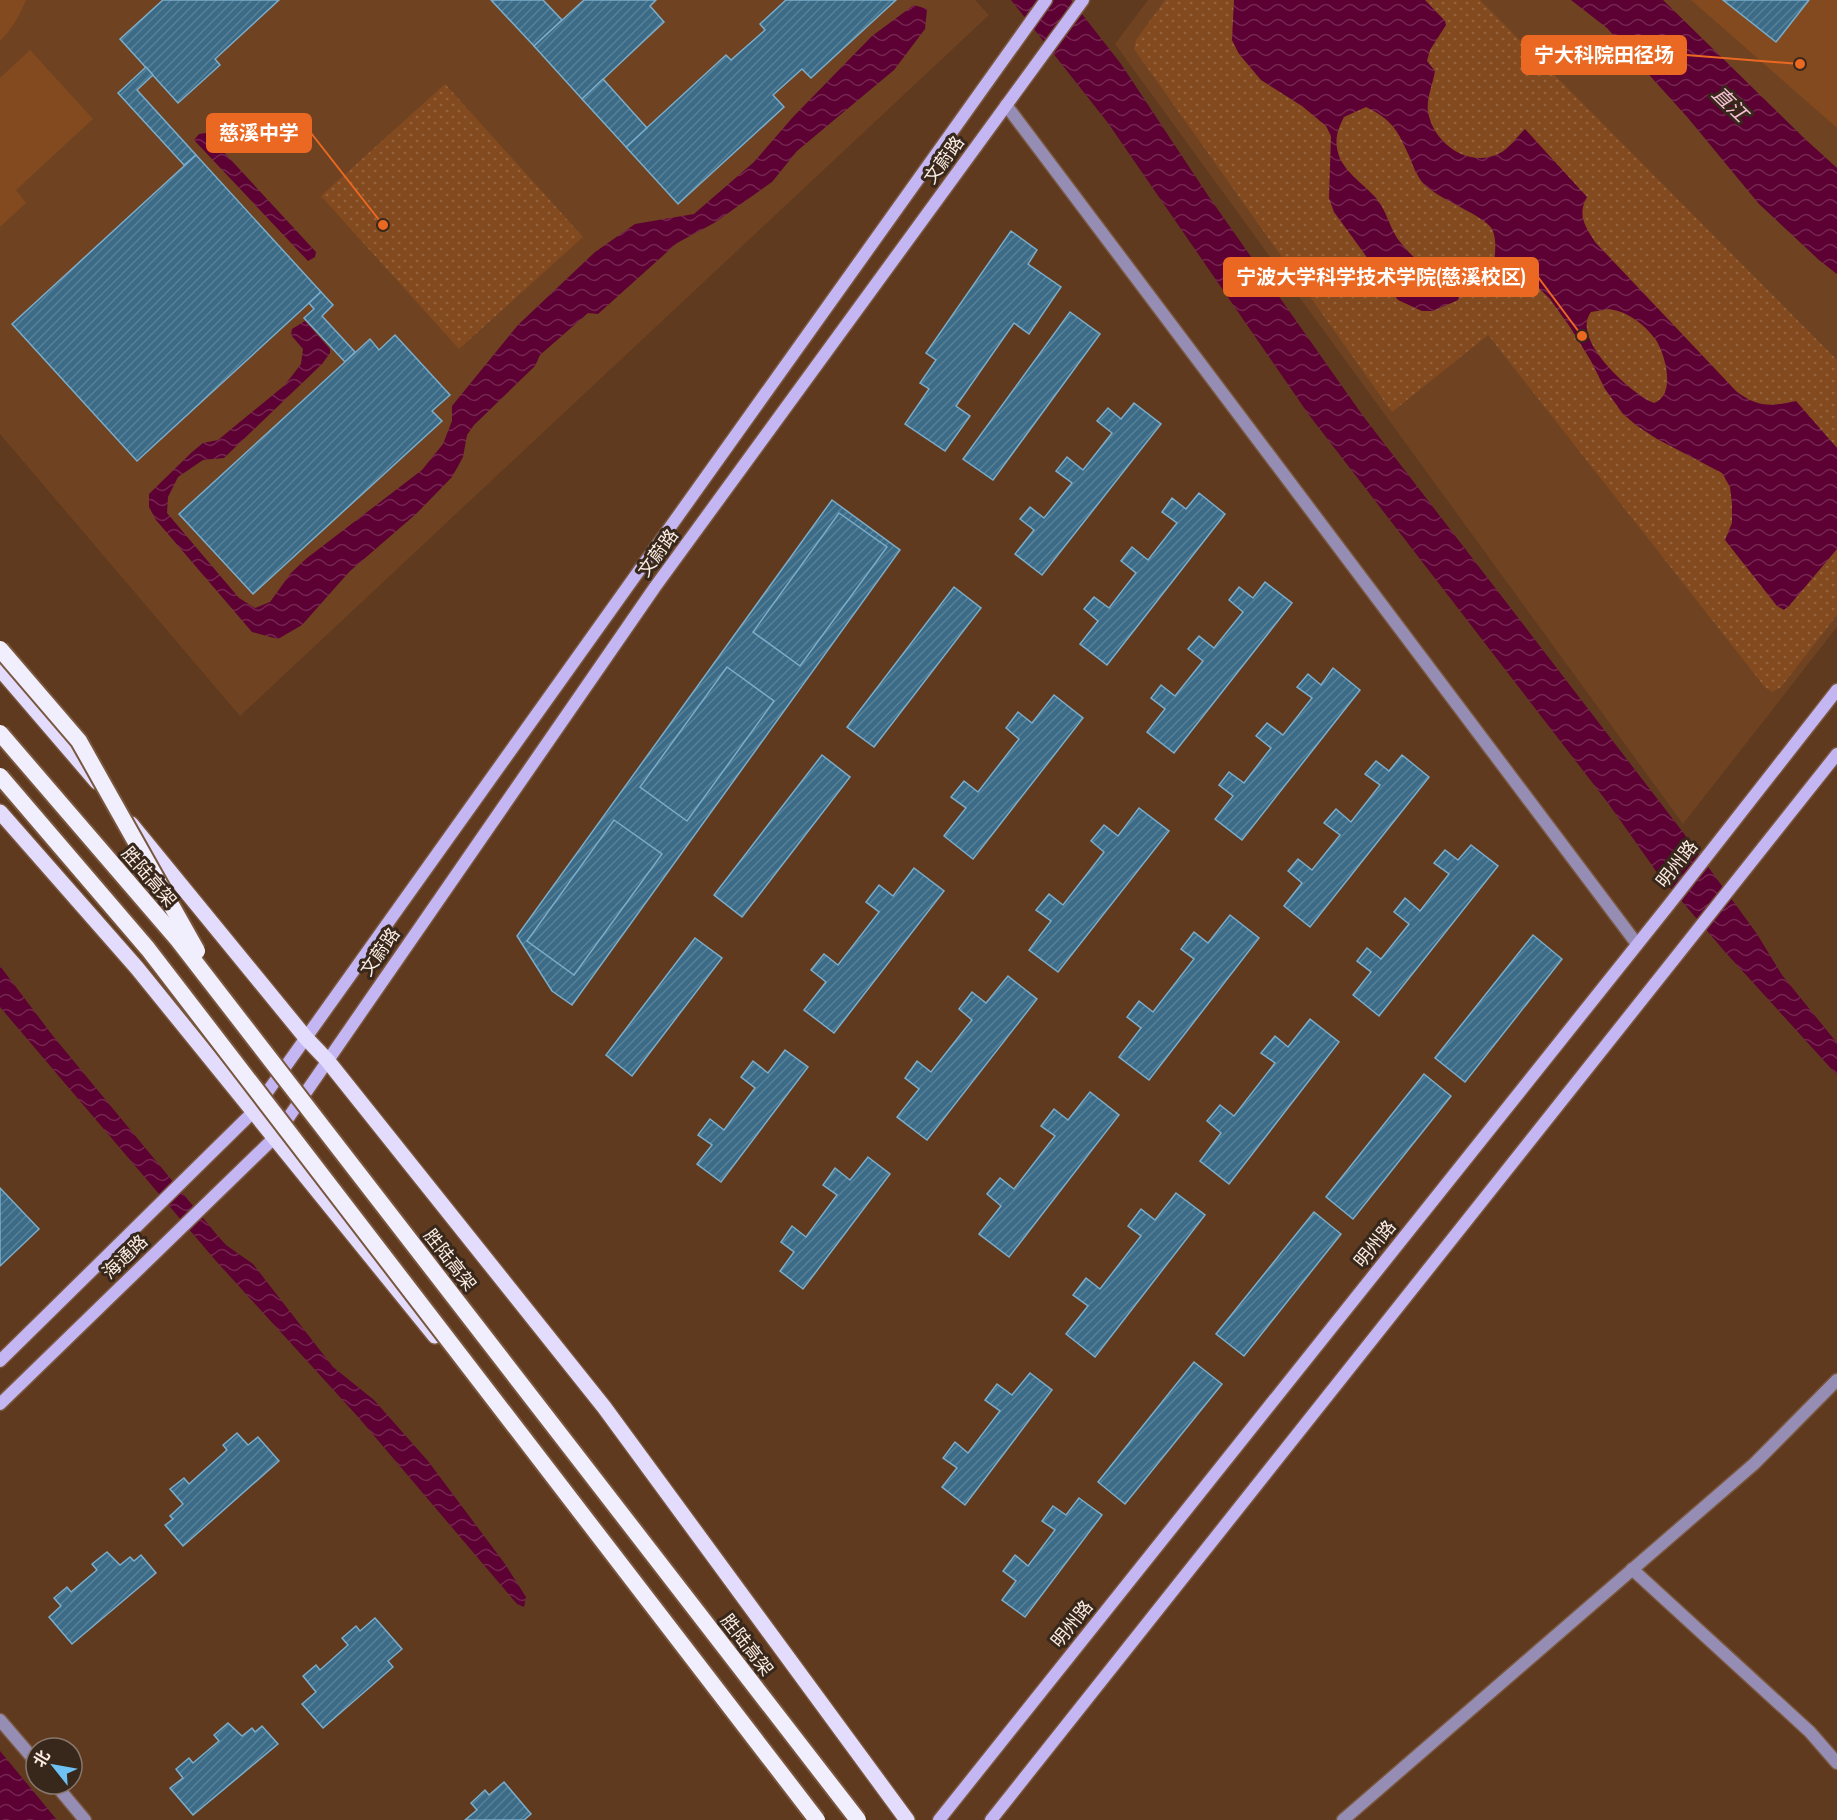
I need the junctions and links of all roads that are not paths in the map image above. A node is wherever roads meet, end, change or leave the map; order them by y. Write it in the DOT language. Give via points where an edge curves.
graph roads {
  1 [pos="1046,0"];
  2 [pos="1083,0"];
  3 [pos="1006,105"];
  4 [pos="0,649"];
  5 [pos="0,669"];
  6 [pos="1837,690"];
  7 [pos="0,733"];
  8 [pos="1837,754"];
  9 [pos="0,776"];
  10 [pos="0,812"];
  11 [pos="1637,944"];
  12 [pos="226,1002"];
  13 [pos="306,1038"];
  14 [pos="327,1060"];
  15 [pos="253,1112"];
  16 [pos="274,1137"];
  17 [pos="0,1361"];
  18 [pos="1837,1380"];
  19 [pos="0,1404"];
  20 [pos="1632,1569"];
  21 [pos="0,1720"];
  22 [pos="24,1748"];
  23 [pos="1837,1763"];
  24 [pos="65,1796"];
  25 [pos="86,1820"];
  26 [pos="817,1820"];
  27 [pos="826,1820"];
  28 [pos="858,1820"];
  29 [pos="907,1820"];
  30 [pos="939,1820"];
  31 [pos="991,1820"];
  32 [pos="1343,1820"];
  1 -- 13 [label="main road, 文蔚路"];
  2 -- 3 [label="main road, 文蔚路"];
  3 -- 11 [label="street"];
  3 -- 14 [label="main road, 文蔚路" via="655,587"];
  4 -- 12 [label="highway, bridge" via="79,741"];
  5 -- 13 [label="main road"];
  6 -- 11 [label="main road, 明州路"];
  7 -- 12 [label="highway, 胜陆高架, bridge" via="178,940"];
  8 -- 31 [label="main road"];
  9 -- 26 [label="highway, bridge" via="148,949"];
  10 -- 15 [label="main road" via="137,968"];
  11 -- 30 [label="main road, 明州路"];
  12 -- 28 [label="highway, 胜陆高架, bridge"];
  13 -- 14 [label="main road"];
  13 -- 15 [label="main road, 文蔚路"];
  14 -- 16 [label="main road, 文蔚路"];
  14 -- 29 [label="main road" via="604,1407"];
  15 -- 16 [label="main road"];
  15 -- 17 [label="main road, 海通路"];
  16 -- 19 [label="main road, 海通路"];
  16 -- 27 [label="main road"];
  18 -- 20 [label="street" via="1754,1464"];
  20 -- 23 [label="street" via="1810,1732"];
  20 -- 32 [label="street"];
  21 -- 22 [label="street"];
  24 -- 25 [label="street"];
}
